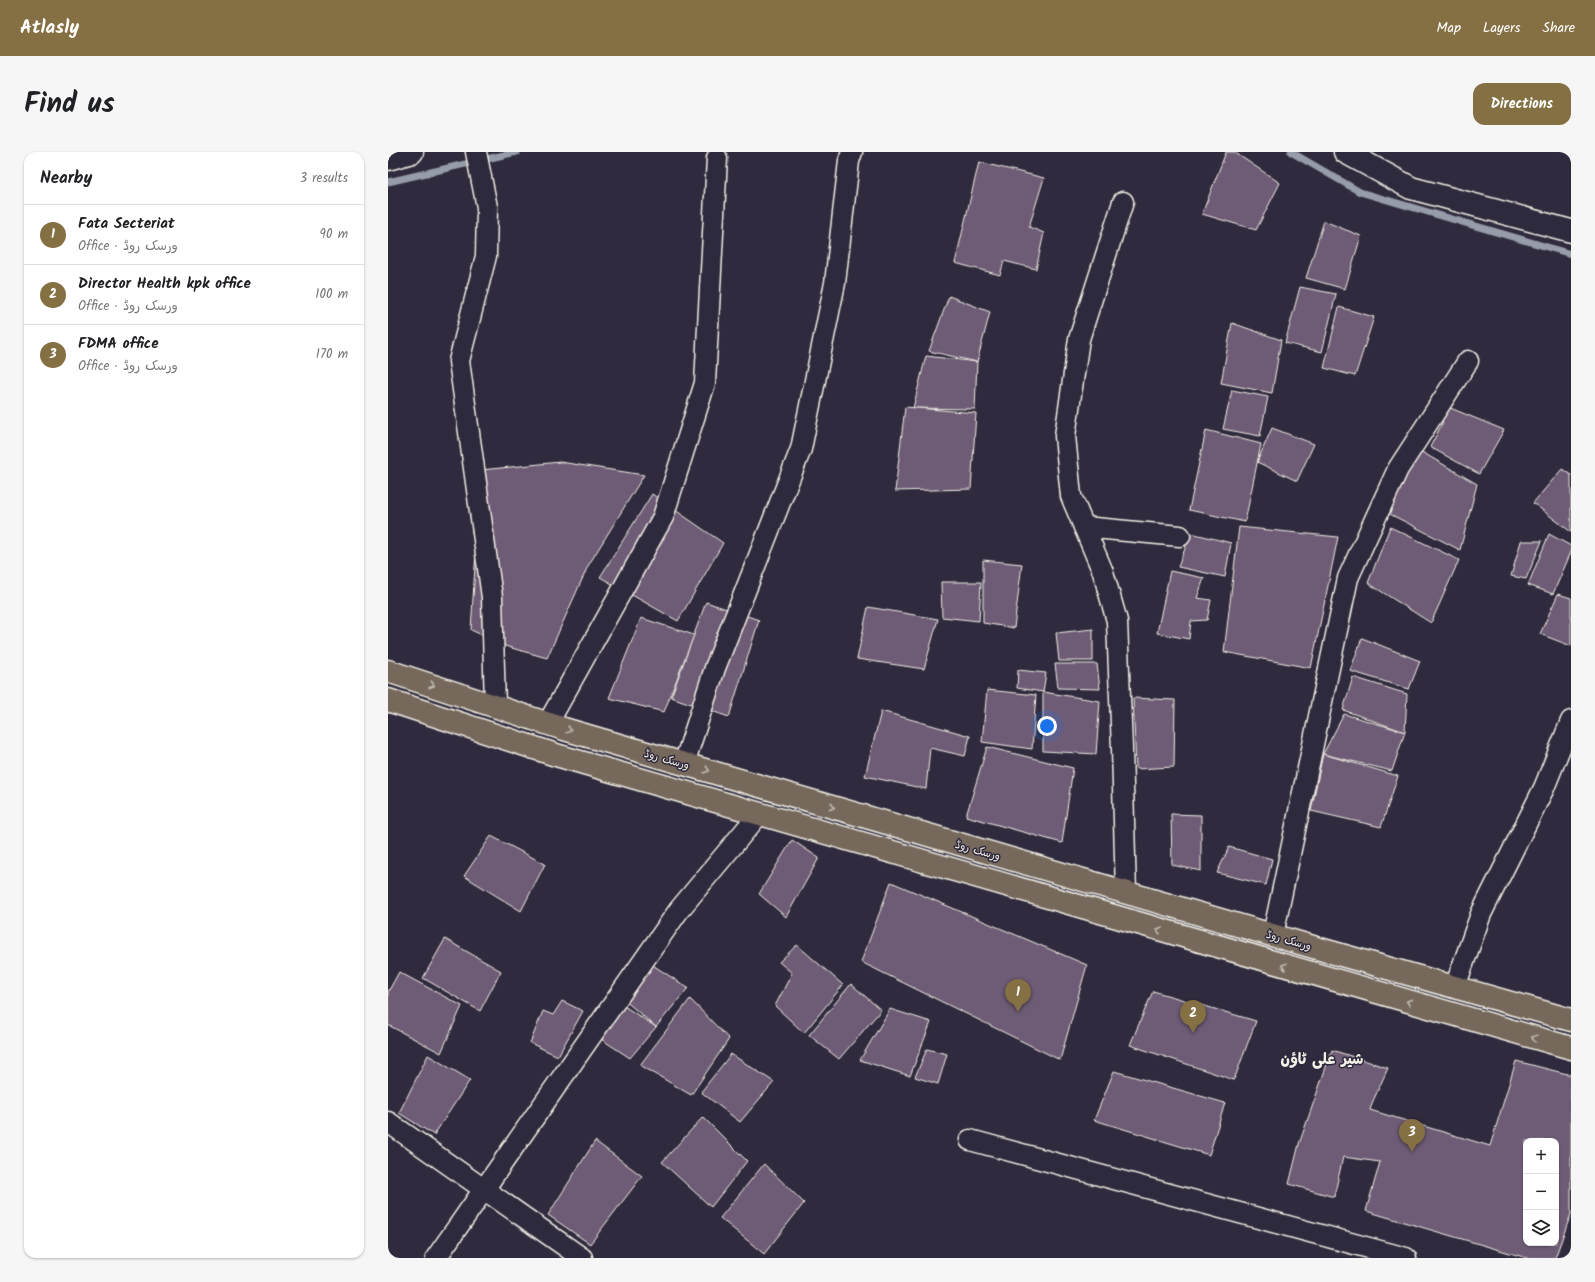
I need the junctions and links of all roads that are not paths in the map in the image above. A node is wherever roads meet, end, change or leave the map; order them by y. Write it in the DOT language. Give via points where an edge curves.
graph roads {
  1 [pos="412,152"];
  2 [pos="476,152"];
  3 [pos="852,152"];
  4 [pos="1345,152"];
  5 [pos="717,158"];
  6 [pos="388,159"];
  7 [pos="1123,202"];
  8 [pos="1571,231"];
  9 [pos="1468,361"];
  10 [pos="1084,527"];
  11 [pos="1180,536"];
  12 [pos="392,672"];
  13 [pos="388,700"];
  14 [pos="495,706"];
  15 [pos="1571,721"];
  16 [pos="548,723"];
  17 [pos="615,743"];
  18 [pos="684,764"];
  19 [pos="608,770"];
  20 [pos="759,814"];
  21 [pos="1126,893"];
  22 [pos="1272,935"];
  23 [pos="1455,987"];
  24 [pos="1571,1020"];
  25 [pos="1571,1048"];
  26 [pos="388,1122"];
  27 [pos="970,1140"];
  28 [pos="485,1190"];
  29 [pos="436,1258"];
  30 [pos="582,1258"];
  31 [pos="1406,1258"];
  1 -- 6 [label="street"];
  2 -- 14 [label="street" via="487,207 486,256 459,361 492,597"];
  3 -- 18 [label="street" via="835,283 801,449 715,668"];
  4 -- 8 [label="street" via="1411,188"];
  5 -- 16 [label="street" via="705,383 663,518"];
  7 -- 10 [label="street" via="1079,339 1065,436 1071,496"];
  9 -- 22 [label="street" via="1398,469 1348,578"];
  10 -- 11 [label="street"];
  10 -- 21 [label="street" via="1103,572 1117,621"];
  12 -- 13 [label="main road"];
  12 -- 14 [label="main road, ورسک روڈ, one-way"];
  13 -- 19 [label="main road"];
  14 -- 16 [label="main road, ورسک روڈ"];
  15 -- 23 [label="street" via="1544,788 1481,914"];
  16 -- 17 [label="main road, ورسک روڈ, one-way"];
  17 -- 18 [label="main road, ورسک روڈ"];
  17 -- 19 [label="main road"];
  18 -- 21 [label="main road, ورسک روڈ, one-way"];
  19 -- 20 [label="main road"];
  25 -- 20 [label="main road, one-way"];
  20 -- 28 [label="street" via="679,910"];
  21 -- 22 [label="main road, ورسک روڈ"];
  22 -- 23 [label="main road, ورسک روڈ"];
  23 -- 24 [label="main road, ورسک روڈ"];
  26 -- 28 [label="street"];
  27 -- 31 [label="street"];
  28 -- 29 [label="street"];
  28 -- 30 [label="street"];
}
